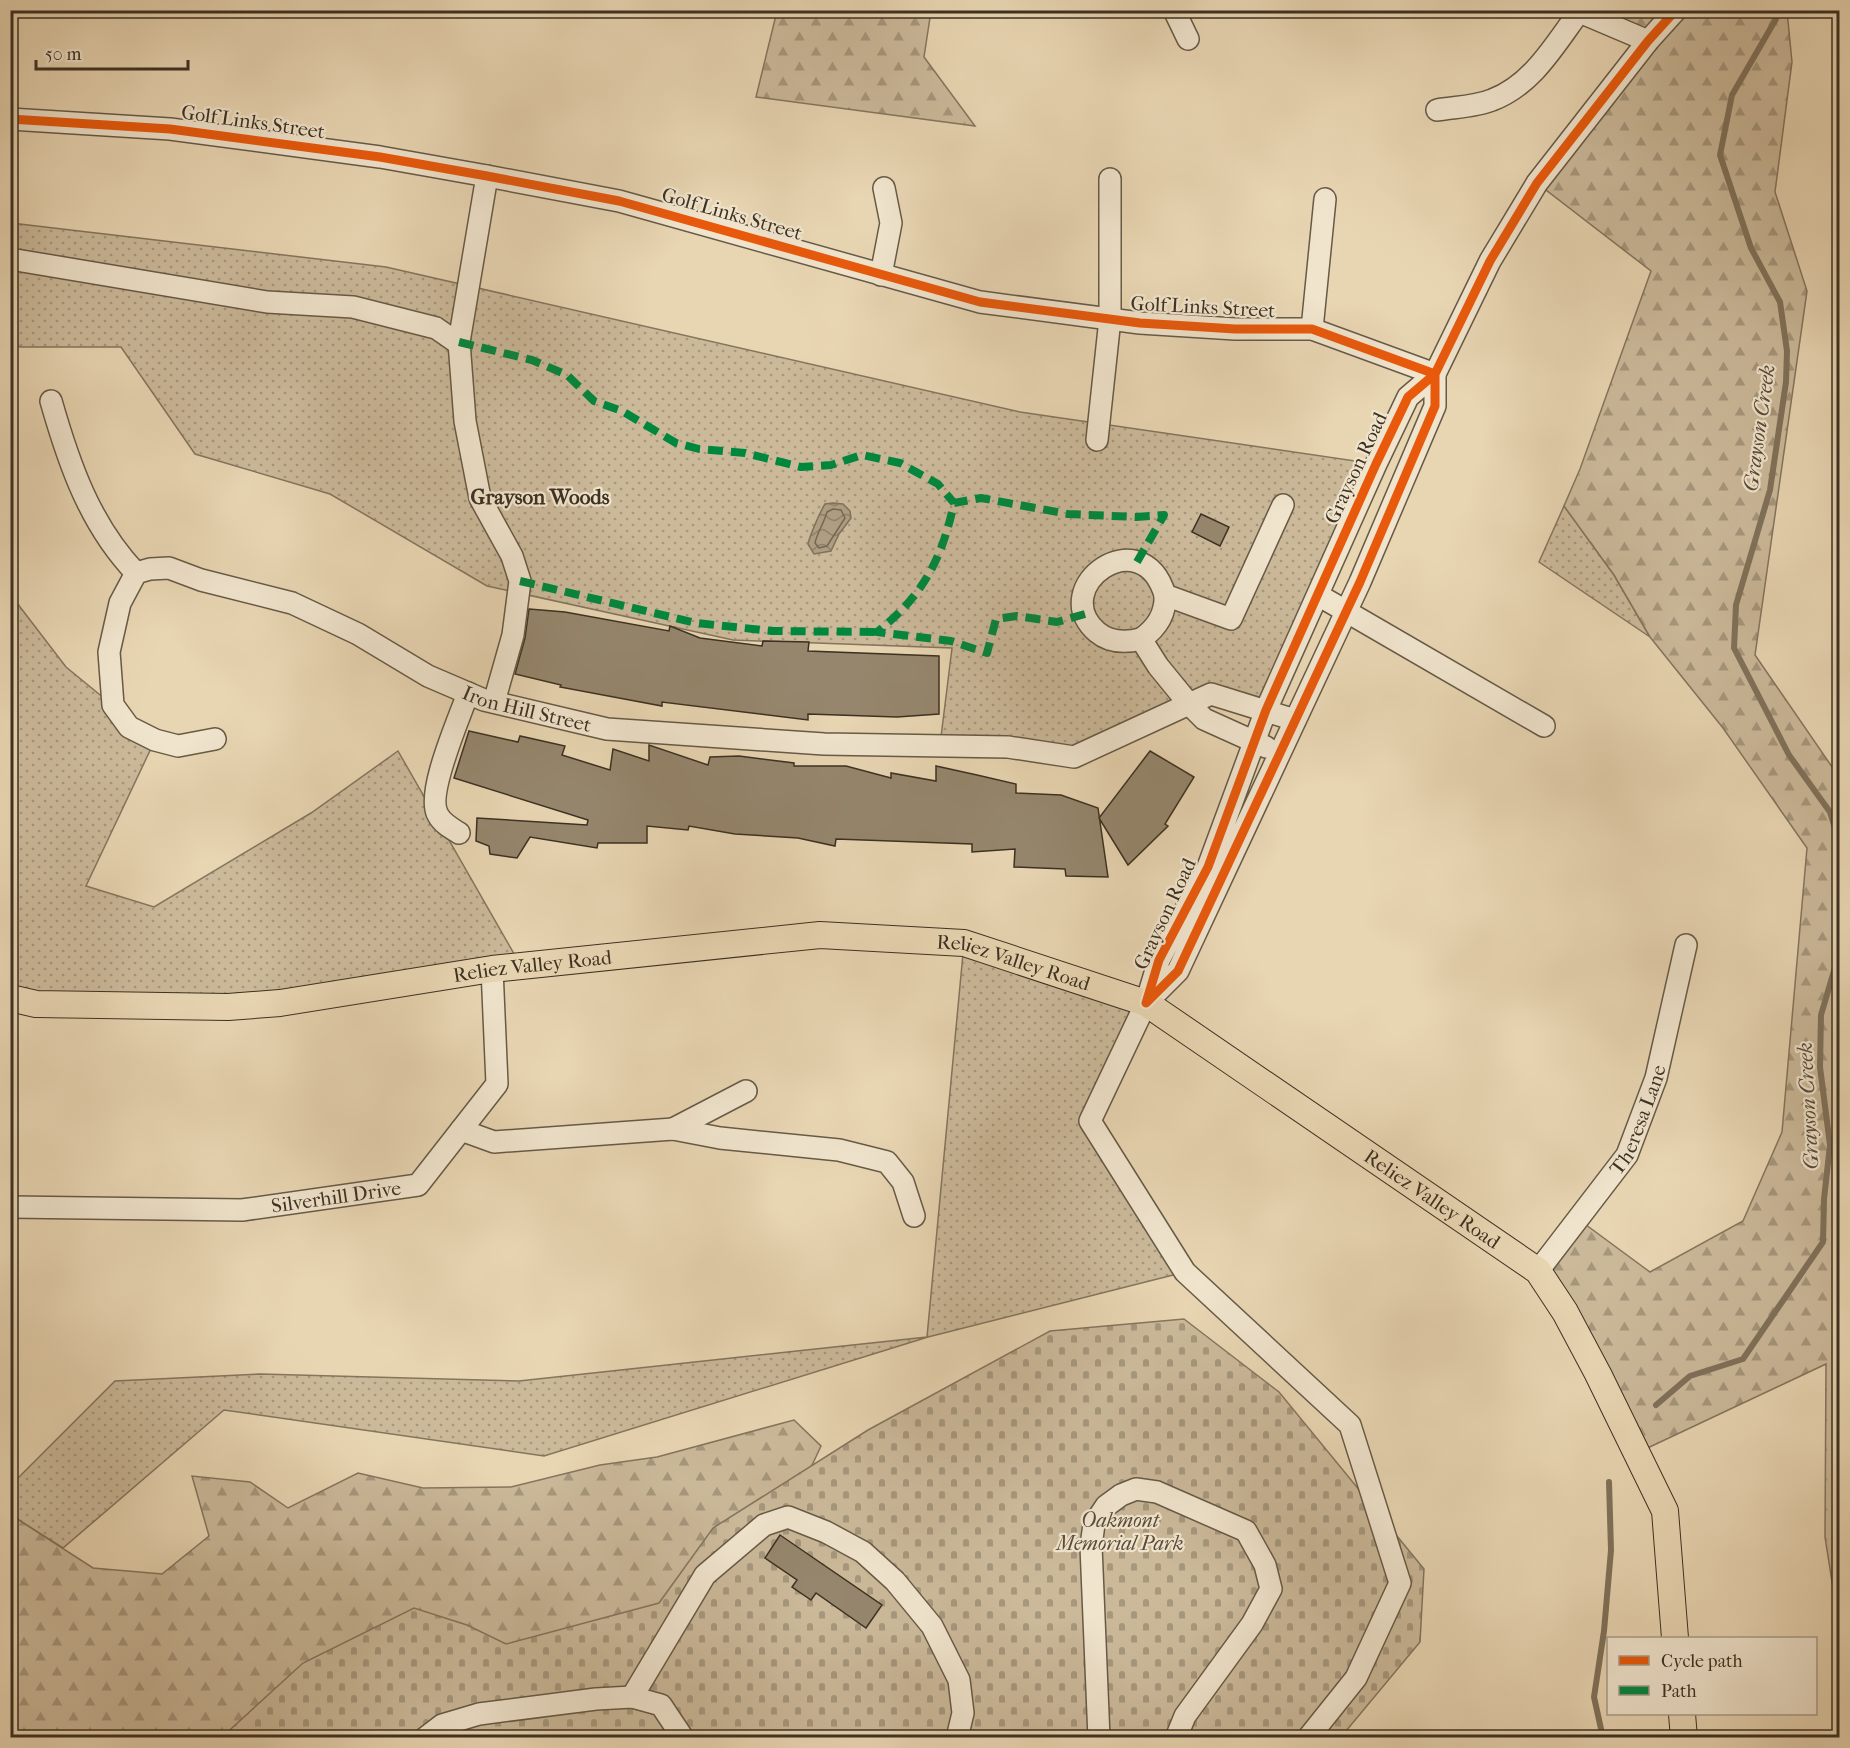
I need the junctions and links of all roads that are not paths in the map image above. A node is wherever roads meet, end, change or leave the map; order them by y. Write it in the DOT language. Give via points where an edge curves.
graph roads {
  1 [pos="1174,10"];
  2 [pos="1676,10"];
  3 [pos="1577,11"];
  4 [pos="1188,39"];
  5 [pos="1648,40"];
  6 [pos="1437,110"];
  7 [pos="10,119"];
  8 [pos="487,176"];
  9 [pos="1110,178"];
  10 [pos="884,188"];
  11 [pos="1325,199"];
  12 [pos="10,259"];
  13 [pos="881,275"];
  14 [pos="1110,319"];
  15 [pos="1312,329"];
  16 [pos="459,344"];
  17 [pos="1435,374"];
  18 [pos="51,401"];
  19 [pos="1097,440"];
  20 [pos="1283,505"];
  21 [pos="136,573"];
  22 [pos="1165,594"];
  23 [pos="1318,595"];
  24 [pos="1347,609"];
  25 [pos="1141,639"];
  26 [pos="468,693"];
  27 [pos="494,702"];
  28 [pos="1190,704"];
  29 [pos="1266,710"];
  30 [pos="1295,720"];
  31 [pos="1545,726"];
  32 [pos="215,739"];
  33 [pos="1254,742"];
  34 [pos="1281,754"];
  35 [pos="459,833"];
  36 [pos="1686,945"];
  37 [pos="492,969"];
  38 [pos="10,998"];
  39 [pos="1146,1003"];
  40 [pos="746,1091"];
  41 [pos="673,1129"];
  42 [pos="461,1130"];
  43 [pos="10,1207"];
  44 [pos="914,1216"];
  45 [pos="1538,1271"];
  46 [pos="1676,1637"];
  47 [pos="632,1697"];
  48 [pos="1682,1715"];
  49 [pos="425,1737"];
  50 [pos="683,1737"];
  51 [pos="957,1737"];
  52 [pos="1099,1737"];
  53 [pos="1176,1737"];
  54 [pos="1308,1737"];
  55 [pos="1684,1737"];
  1 -- 4 [label="street"];
  2 -- 5 [label="street, Grayson Road"];
  3 -- 5 [label="street"];
  3 -- 6 [label="street" via="1523,84 1491,101"];
  5 -- 17 [label="street, Grayson Road" via="1537,183 1490,261"];
  7 -- 8 [label="street, Golf Links Street" via="170,129 380,157"];
  8 -- 13 [label="street, Golf Links Street" via="619,201"];
  8 -- 16 [label="street"];
  9 -- 14 [label="street"];
  10 -- 13 [label="street" via="891,224"];
  11 -- 15 [label="street"];
  12 -- 16 [label="street" via="267,302 353,307 436,328"];
  13 -- 14 [label="street, Golf Links Street" via="980,302"];
  14 -- 15 [label="street, Golf Links Street" via="1235,329"];
  14 -- 19 [label="street"];
  15 -- 17 [label="street, Golf Links Street"];
  16 -- 27 [label="street" via="465,421 480,498 512,556 520,581 513,635"];
  17 -- 23 [label="street, Grayson Road" via="1408,397"];
  17 -- 24 [label="street, Grayson Road" via="1435,406"];
  18 -- 21 [label="street" via="69,464 103,533"];
  20 -- 22 [label="street" via="1231,619"];
  21 -- 26 [label="street, Iron Hill Street" via="169,568 292,603 358,634 428,676"];
  21 -- 32 [label="street" via="120,603 109,652 113,705 129,727 155,740 178,746"];
  22 -- 25 [label="street" via="1161,619"];
  22 -- 25 [label="street" via="1148,568 1127,560 1107,564 1089,581 1083,603 1090,624 1109,639"];
  23 -- 24 [label="street"];
  23 -- 29 [label="street, Grayson Road"];
  24 -- 30 [label="street, Grayson Road"];
  24 -- 31 [label="street"];
  25 -- 28 [label="street"];
  26 -- 27 [label="street, Iron Hill Street"];
  26 -- 35 [label="street" via="434,803 444,823"];
  27 -- 28 [label="street, Iron Hill Street" via="607,729 824,744 1008,747 1074,757"];
  28 -- 29 [label="street, Iron Hill Street" via="1211,694"];
  28 -- 33 [label="street" via="1204,718"];
  29 -- 30 [label="street, Iron Hill Street"];
  29 -- 33 [label="street, Grayson Road"];
  30 -- 34 [label="street, Grayson Road"];
  33 -- 34 [label="street"];
  33 -- 39 [label="street, Grayson Road" via="1208,867 1159,960"];
  34 -- 39 [label="street, Grayson Road" via="1178,971"];
  36 -- 45 [label="street, Theresa Lane" via="1656,1078 1627,1155"];
  37 -- 38 [label="main road, Reliez Valley Road" via="280,1003 228,1007 36,1005"];
  37 -- 39 [label="main road, Reliez Valley Road" via="820,935 891,938 964,943"];
  37 -- 42 [label="street, Silverhill Drive" via="497,1084"];
  39 -- 45 [label="main road, Reliez Valley Road"];
  39 -- 54 [label="street" via="1090,1121 1185,1272 1350,1425 1400,1583 1356,1678"];
  40 -- 41 [label="street"];
  41 -- 42 [label="street" via="494,1142"];
  41 -- 44 [label="street" via="720,1138 839,1150 887,1162 903,1182"];
  42 -- 43 [label="street, Silverhill Drive" via="418,1185 242,1210"];
  45 -- 46 [label="main road, Reliez Valley Road" via="1598,1374 1665,1510"];
  47 -- 49 [label="street" via="479,1714 442,1725"];
  47 -- 50 [label="street" via="660,1706"];
  47 -- 51 [label="street" via="705,1575 764,1525 788,1517 863,1552 895,1581 932,1626 959,1680 963,1713"];
  48 -- 55 [label="main road"];
  52 -- 53 [label="street" via="1091,1546 1094,1524 1106,1506 1136,1489 1157,1492 1246,1531 1265,1565 1270,1589 1252,1624 1185,1716"];
}
